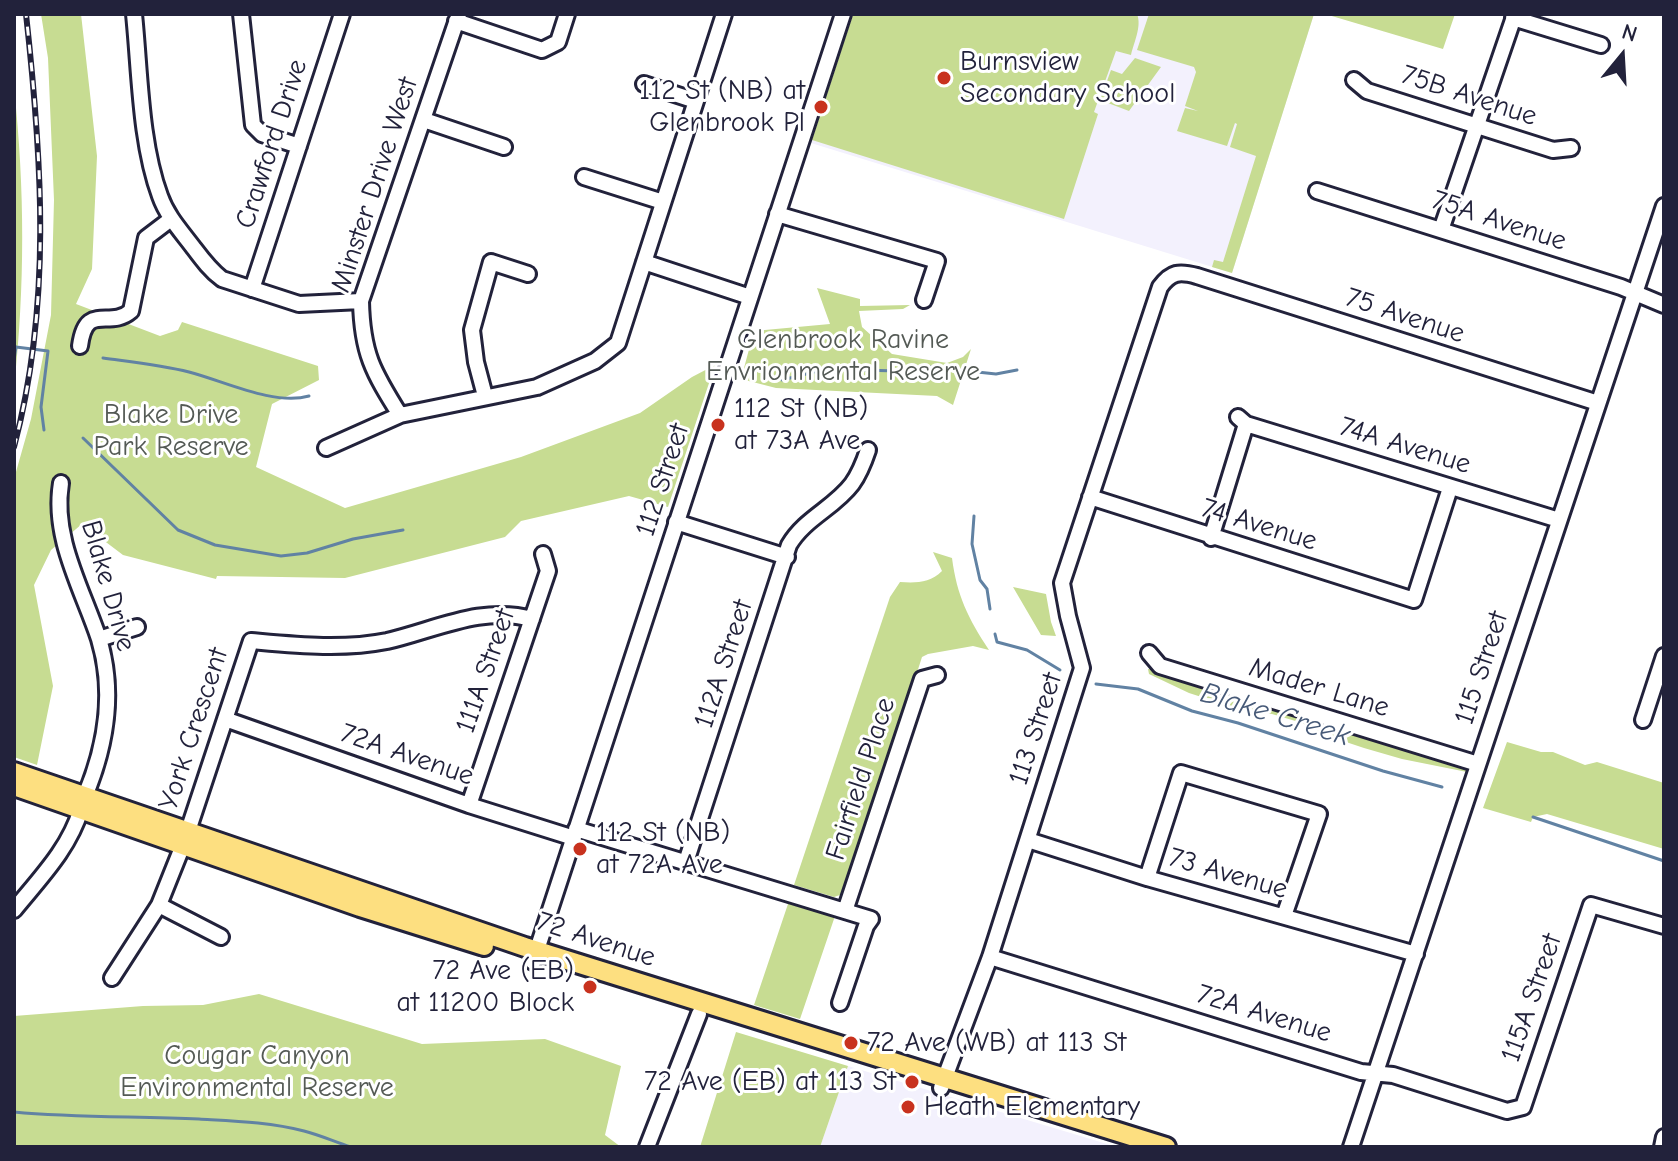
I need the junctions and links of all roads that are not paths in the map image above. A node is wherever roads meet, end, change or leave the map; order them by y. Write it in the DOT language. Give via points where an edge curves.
graph roads {
  1 [pos="134,14"];
  2 [pos="241,14"];
  3 [pos="342,14"];
  4 [pos="567,14"];
  5 [pos="724,14"];
  6 [pos="843,14"];
  7 [pos="1514,16"];
  8 [pos="457,18"];
  9 [pos="1601,45"];
  10 [pos="1354,80"];
  11 [pos="644,84"];
  12 [pos="696,101"];
  13 [pos="424,120"];
  14 [pos="1477,126"];
  15 [pos="299,146"];
  16 [pos="504,147"];
  17 [pos="1571,148"];
  18 [pos="584,177"];
  19 [pos="1317,191"];
  20 [pos="663,202"];
  21 [pos="1664,206"];
  22 [pos="777,214"];
  23 [pos="171,219"];
  24 [pos="1441,230"];
  25 [pos="644,262"];
  26 [pos="528,274"];
  27 [pos="1197,276"];
  28 [pos="252,289"];
  29 [pos="1635,294"];
  30 [pos="750,297"];
  31 [pos="924,300"];
  32 [pos="361,301"];
  33 [pos="1664,305"];
  34 [pos="80,346"];
  35 [pos="485,396"];
  36 [pos="1598,403"];
  37 [pos="400,415"];
  38 [pos="326,448"];
  39 [pos="868,450"];
  40 [pos="61,483"];
  41 [pos="1450,488"];
  42 [pos="1090,497"];
  43 [pos="1559,520"];
  44 [pos="676,522"];
  45 [pos="1211,538"];
  46 [pos="543,554"];
  47 [pos="787,557"];
  48 [pos="532,619"];
  49 [pos="137,627"];
  50 [pos="99,639"];
  51 [pos="1149,653"];
  52 [pos="1664,656"];
  53 [pos="937,675"];
  54 [pos="225,719"];
  55 [pos="1643,720"];
  56 [pos="1478,764"];
  57 [pos="14,772"];
  58 [pos="14,786"];
  59 [pos="83,803"];
  60 [pos="469,805"];
  61 [pos="575,834"];
  62 [pos="185,838"];
  63 [pos="1028,840"];
  64 [pos="686,862"];
  65 [pos="1147,878"];
  66 [pos="159,905"];
  67 [pos="14,910"];
  68 [pos="845,911"];
  69 [pos="1284,916"];
  70 [pos="1664,926"];
  71 [pos="221,937"];
  72 [pos="1416,954"];
  73 [pos="535,956"];
  74 [pos="990,957"];
  75 [pos="112,978"];
  76 [pos="840,1003"];
  77 [pos="699,1014"];
  78 [pos="1376,1075"];
  79 [pos="944,1082"];
  80 [pos="1523,1107"];
  81 [pos="1664,1137"];
  82 [pos="647,1147"];
  83 [pos="1132,1147"];
  84 [pos="1166,1147"];
  85 [pos="1351,1147"];
  86 [pos="1662,1147"];
  1 -- 23 [label="street" via="149,155"];
  2 -- 15 [label="street" via="253,125 262,134"];
  3 -- 15 [label="street, Crawford Drive"];
  4 -- 8 [label="street" via="558,42 542,50"];
  5 -- 12 [label="street"];
  6 -- 22 [label="street, 112 Street"];
  7 -- 9 [label="street"];
  7 -- 14 [label="street"];
  8 -- 13 [label="street, Minster Drive West"];
  10 -- 14 [label="street, 75B Avenue" via="1367,91"];
  11 -- 12 [label="street"];
  12 -- 20 [label="street"];
  13 -- 16 [label="street"];
  13 -- 32 [label="street, Minster Drive West"];
  14 -- 17 [label="street, 75B Avenue" via="1553,150"];
  14 -- 24 [label="street"];
  15 -- 28 [label="street, Crawford Drive"];
  18 -- 20 [label="street"];
  19 -- 24 [label="street, 75A Avenue"];
  20 -- 25 [label="street"];
  21 -- 29 [label="street, 115 Street"];
  22 -- 30 [label="street, 112 Street"];
  22 -- 31 [label="street" via="937,261"];
  23 -- 28 [label="street" via="212,271"];
  23 -- 34 [label="street" via="146,238 131,311 120,319 92,319"];
  24 -- 29 [label="street, 75A Avenue"];
  25 -- 30 [label="street"];
  25 -- 35 [label="street" via="618,343 595,361 537,387"];
  26 -- 35 [label="street" via="491,262 472,330"];
  27 -- 36 [label="street, 75 Avenue"];
  27 -- 42 [label="street, 113 Street" via="1180,271 1160,287"];
  28 -- 32 [label="street" via="299,304"];
  29 -- 33 [label="street, 75A Avenue"];
  29 -- 36 [label="street, 115 Street"];
  30 -- 44 [label="street, 112 Street"];
  32 -- 37 [label="street, Minster Drive West" via="367,356"];
  35 -- 37 [label="street"];
  36 -- 43 [label="street, 115 Street"];
  37 -- 38 [label="street"];
  39 -- 47 [label="street, 112A Street" via="841,504 795,534"];
  40 -- 50 [label="street, Blake Drive" via="65,548"];
  41 -- 43 [label="street, 74A Avenue"];
  41 -- 45 [label="street, 74 Avenue" via="1414,600"];
  41 -- 45 [label="street, 74A Avenue" via="1242,421"];
  42 -- 45 [label="street, 74 Avenue"];
  42 -- 63 [label="street, 113 Street" via="1062,583 1082,668"];
  43 -- 56 [label="street, 115 Street"];
  44 -- 47 [label="street"];
  44 -- 61 [label="street, 112 Street"];
  46 -- 48 [label="street, 111A Street" via="548,571"];
  47 -- 64 [label="street, 112A Street"];
  48 -- 54 [label="street, York Crescent" via="486,615 386,641 338,647 251,641"];
  48 -- 60 [label="street, 111A Street"];
  49 -- 50 [label="street"];
  50 -- 59 [label="street, Blake Drive" via="108,713"];
  51 -- 56 [label="street, Mader Lane" via="1160,666"];
  52 -- 55 [label="street"];
  53 -- 68 [label="street, Fairfield Place" via="922,679"];
  54 -- 60 [label="street, 72A Avenue"];
  54 -- 62 [label="street, York Crescent"];
  56 -- 72 [label="street, 115 Street"];
  57 -- 59 [label="main road, 72 Avenue"];
  58 -- 59 [label="main road, 72 Avenue"];
  59 -- 62 [label="main road, 72 Avenue"];
  59 -- 67 [label="street, Blake Drive" via="64,849"];
  60 -- 61 [label="street, 72A Avenue"];
  61 -- 64 [label="street, 72A Avenue"];
  61 -- 73 [label="street, 112 Street"];
  62 -- 66 [label="street, York Crescent"];
  62 -- 73 [label="main road, 72 Avenue" via="349,888"];
  63 -- 65 [label="street, 73 Avenue"];
  63 -- 74 [label="street, 113 Street"];
  64 -- 68 [label="street, 72A Avenue"];
  65 -- 69 [label="street, 73 Avenue"];
  65 -- 69 [label="street" via="1181,773 1319,814"];
  66 -- 71 [label="street"];
  66 -- 75 [label="street, York Crescent"];
  68 -- 76 [label="street, 72A Avenue" via="871,919"];
  69 -- 72 [label="street, 73 Avenue"];
  70 -- 80 [label="street, 115A Street" via="1591,905"];
  72 -- 78 [label="street, 115 Street"];
  73 -- 77 [label="main road, 72 Avenue"];
  73 -- 79 [label="main road, 72 Avenue"];
  74 -- 78 [label="street, 72A Avenue"];
  74 -- 79 [label="street, 113 Street"];
  77 -- 79 [label="main road, 72 Avenue"];
  77 -- 82 [label="street"];
  78 -- 80 [label="street, 72A Avenue" via="1393,1075 1507,1111"];
  78 -- 85 [label="street, 115 Street"];
  79 -- 83 [label="main road, 72 Avenue"];
  79 -- 84 [label="main road, 72 Avenue"];
  81 -- 86 [label="street"];
}
